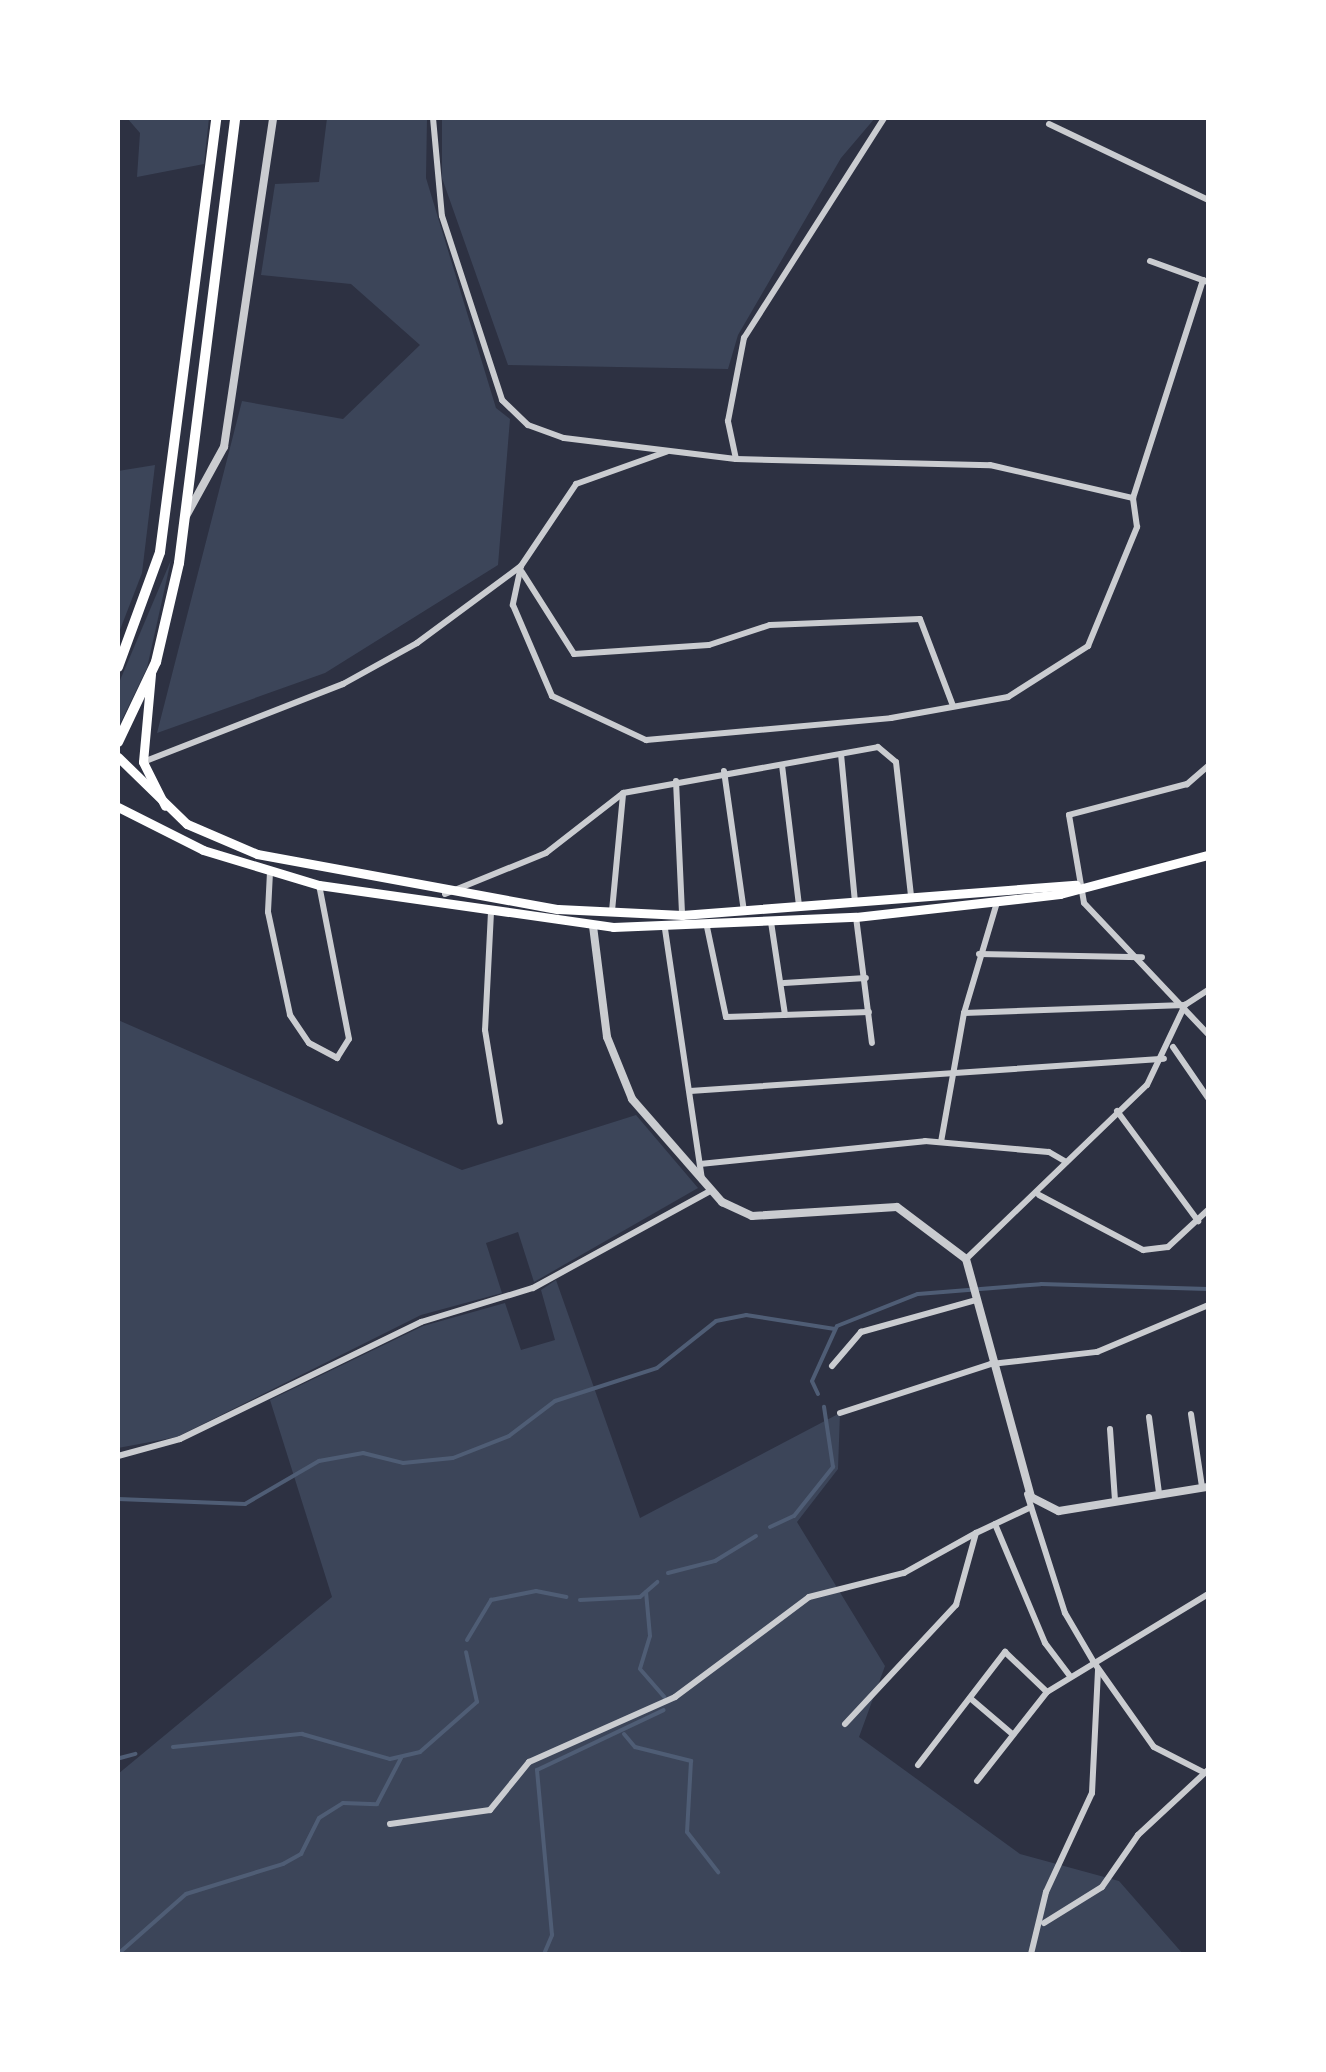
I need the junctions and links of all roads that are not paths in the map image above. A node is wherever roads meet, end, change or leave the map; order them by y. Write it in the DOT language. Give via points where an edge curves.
graph roads {
  1 [pos="216,118"];
  2 [pos="235,118"];
  3 [pos="273,118"];
  4 [pos="432,118"];
  5 [pos="884,118"];
  6 [pos="1050,124"];
  7 [pos="1208,200"];
  8 [pos="1150,261"];
  9 [pos="1206,281"];
  10 [pos="668,451"];
  11 [pos="736,459"];
  12 [pos="1132,498"];
  13 [pos="186,516"];
  14 [pos="520,566"];
  15 [pos="118,667"];
  16 [pos="151,674"];
  17 [pos="954,706"];
  18 [pos="118,742"];
  19 [pos="841,754"];
  20 [pos="118,757"];
  21 [pos="143,762"];
  22 [pos="782,764"];
  23 [pos="1208,766"];
  24 [pos="724,771"];
  25 [pos="676,781"];
  26 [pos="624,793"];
  27 [pos="118,807"];
  28 [pos="166,809"];
  29 [pos="118,818"];
  30 [pos="142,821"];
  31 [pos="1208,855"];
  32 [pos="270,872"];
  33 [pos="1076,885"];
  34 [pos="319,886"];
  35 [pos="445,894"];
  36 [pos="911,895"];
  37 [pos="855,901"];
  38 [pos="997,902"];
  39 [pos="798,906"];
  40 [pos="744,911"];
  41 [pos="491,912"];
  42 [pos="592,912"];
  43 [pos="612,913"];
  44 [pos="682,915"];
  45 [pos="856,917"];
  46 [pos="771,922"];
  47 [pos="593,926"];
  48 [pos="708,927"];
  49 [pos="666,929"];
  50 [pos="979,954"];
  51 [pos="1142,957"];
  52 [pos="866,978"];
  53 [pos="784,982"];
  54 [pos="1208,990"];
  55 [pos="1184,1006"];
  56 [pos="869,1012"];
  57 [pos="964,1013"];
  58 [pos="786,1015"];
  59 [pos="1208,1034"];
  60 [pos="872,1043"];
  61 [pos="1173,1047"];
  62 [pos="1164,1060"];
  63 [pos="960,1067"];
  64 [pos="690,1091"];
  65 [pos="1208,1098"];
  66 [pos="1117,1111"];
  67 [pos="500,1122"];
  68 [pos="941,1142"];
  69 [pos="1066,1162"];
  70 [pos="700,1164"];
  71 [pos="702,1181"];
  72 [pos="710,1190"];
  73 [pos="1039,1195"];
  74 [pos="1208,1210"];
  75 [pos="1198,1221"];
  76 [pos="966,1259"];
  77 [pos="976,1298"];
  78 [pos="1208,1305"];
  79 [pos="991,1364"];
  80 [pos="832,1366"];
  81 [pos="840,1413"];
  82 [pos="1191,1414"];
  83 [pos="1149,1417"];
  84 [pos="1110,1428"];
  85 [pos="118,1456"];
  86 [pos="1205,1487"];
  87 [pos="1159,1493"];
  88 [pos="1115,1500"];
  89 [pos="1035,1506"];
  90 [pos="994,1524"];
  91 [pos="976,1533"];
  92 [pos="1208,1594"];
  93 [pos="1095,1664"];
  94 [pos="1070,1676"];
  95 [pos="1048,1692"];
  96 [pos="970,1698"];
  97 [pos="845,1724"];
  98 [pos="1012,1733"];
  99 [pos="918,1765"];
  100 [pos="1207,1772"];
  101 [pos="976,1781"];
  102 [pos="390,1824"];
  103 [pos="1044,1923"];
  104 [pos="1031,1954"];
  1 -- 15 [label="highway" via="160,552"];
  2 -- 13 [label="highway"];
  3 -- 13 [label="street" via="224,448"];
  4 -- 10 [label="street" via="442,216 502,400 528,424 564,438"];
  5 -- 11 [label="street" via="744,338 728,421"];
  6 -- 7 [label="street"];
  8 -- 9 [label="street"];
  9 -- 12 [label="street"];
  10 -- 11 [label="street"];
  10 -- 14 [label="street" via="576,484"];
  11 -- 12 [label="street" via="990,465"];
  12 -- 17 [label="street" via="1137,527 1098,637 1030,687"];
  13 -- 16 [label="highway"];
  14 -- 17 [label="street" via="527,592 574,654 708,645 770,625 920,618"];
  14 -- 17 [label="street" via="512,605 552,696 646,740"];
  14 -- 21 [label="street" via="450,624 343,684"];
  16 -- 18 [label="highway"];
  16 -- 21 [label="main road"];
  19 -- 22 [label="street"];
  19 -- 36 [label="street" via="878,747 894,756"];
  19 -- 37 [label="street"];
  20 -- 28 [label="main road"];
  21 -- 28 [label="main road"];
  22 -- 24 [label="street"];
  22 -- 39 [label="street"];
  23 -- 33 [label="street" via="1187,784 1069,815"];
  24 -- 25 [label="street"];
  24 -- 40 [label="street"];
  25 -- 26 [label="street"];
  25 -- 44 [label="street"];
  26 -- 35 [label="street" via="546,853"];
  26 -- 43 [label="street"];
  27 -- 30 [label="main road"];
  28 -- 35 [label="main road" via="258,854"];
  29 -- 30 [label="main road"];
  30 -- 32 [label="main road"];
  31 -- 33 [label="main road"];
  32 -- 34 [label="main road"];
  32 -- 34 [label="street" via="268,912 290,1015 309,1043 337,1058 348,1039"];
  33 -- 36 [label="main road"];
  33 -- 38 [label="main road"];
  33 -- 51 [label="street"];
  34 -- 41 [label="main road"];
  35 -- 42 [label="main road"];
  36 -- 37 [label="main road"];
  37 -- 39 [label="main road"];
  37 -- 45 [label="main road"];
  38 -- 45 [label="main road"];
  38 -- 50 [label="street"];
  39 -- 40 [label="main road"];
  40 -- 44 [label="main road"];
  41 -- 47 [label="main road"];
  41 -- 67 [label="street" via="486,1030"];
  42 -- 43 [label="main road"];
  42 -- 47 [label="main road"];
  43 -- 44 [label="main road"];
  45 -- 46 [label="main road"];
  45 -- 52 [label="street"];
  46 -- 48 [label="main road"];
  46 -- 53 [label="street"];
  47 -- 49 [label="main road"];
  47 -- 71 [label="street" via="614,1059 639,1110"];
  48 -- 49 [label="main road"];
  48 -- 58 [label="street" via="726,1017"];
  49 -- 64 [label="street"];
  50 -- 51 [label="street"];
  50 -- 57 [label="street"];
  51 -- 55 [label="street"];
  52 -- 53 [label="street"];
  52 -- 56 [label="street"];
  53 -- 58 [label="street"];
  54 -- 55 [label="street"];
  55 -- 57 [label="street"];
  55 -- 59 [label="street"];
  55 -- 61 [label="street"];
  56 -- 58 [label="street"];
  56 -- 60 [label="street"];
  57 -- 63 [label="street"];
  61 -- 62 [label="street"];
  61 -- 65 [label="street"];
  62 -- 63 [label="street"];
  62 -- 66 [label="street"];
  63 -- 64 [label="street"];
  63 -- 68 [label="street"];
  64 -- 70 [label="street"];
  66 -- 69 [label="street"];
  66 -- 75 [label="street"];
  68 -- 69 [label="street" via="1049,1152"];
  68 -- 70 [label="street"];
  69 -- 73 [label="street"];
  70 -- 71 [label="street"];
  71 -- 72 [label="street"];
  72 -- 76 [label="street" via="752,1216 897,1207"];
  72 -- 85 [label="street" via="533,1288 422,1322 180,1438"];
  73 -- 75 [label="street" via="1143,1250 1168,1247"];
  73 -- 76 [label="street"];
  74 -- 75 [label="street"];
  76 -- 77 [label="street"];
  77 -- 79 [label="street"];
  77 -- 80 [label="street" via="861,1332"];
  78 -- 79 [label="street" via="1097,1352"];
  79 -- 81 [label="street"];
  79 -- 89 [label="street"];
  82 -- 86 [label="street"];
  83 -- 87 [label="street"];
  84 -- 88 [label="street"];
  86 -- 87 [label="street"];
  87 -- 88 [label="street"];
  88 -- 89 [label="street" via="1059,1510"];
  89 -- 90 [label="street"];
  89 -- 93 [label="street" via="1065,1614"];
  90 -- 91 [label="street"];
  90 -- 94 [label="street" via="1045,1643"];
  91 -- 97 [label="street" via="956,1605"];
  91 -- 102 [label="street" via="904,1573 809,1597 676,1697 529,1762 490,1810"];
  92 -- 93 [label="street"];
  93 -- 94 [label="street"];
  93 -- 100 [label="street" via="1154,1748"];
  93 -- 103 [label="street" via="1092,1792 1046,1892"];
  94 -- 95 [label="street"];
  95 -- 96 [label="street" via="1005,1652"];
  95 -- 98 [label="street"];
  96 -- 98 [label="street"];
  96 -- 99 [label="street"];
  98 -- 101 [label="street"];
  100 -- 103 [label="street" via="1138,1835 1102,1887"];
  103 -- 104 [label="street"];
}
